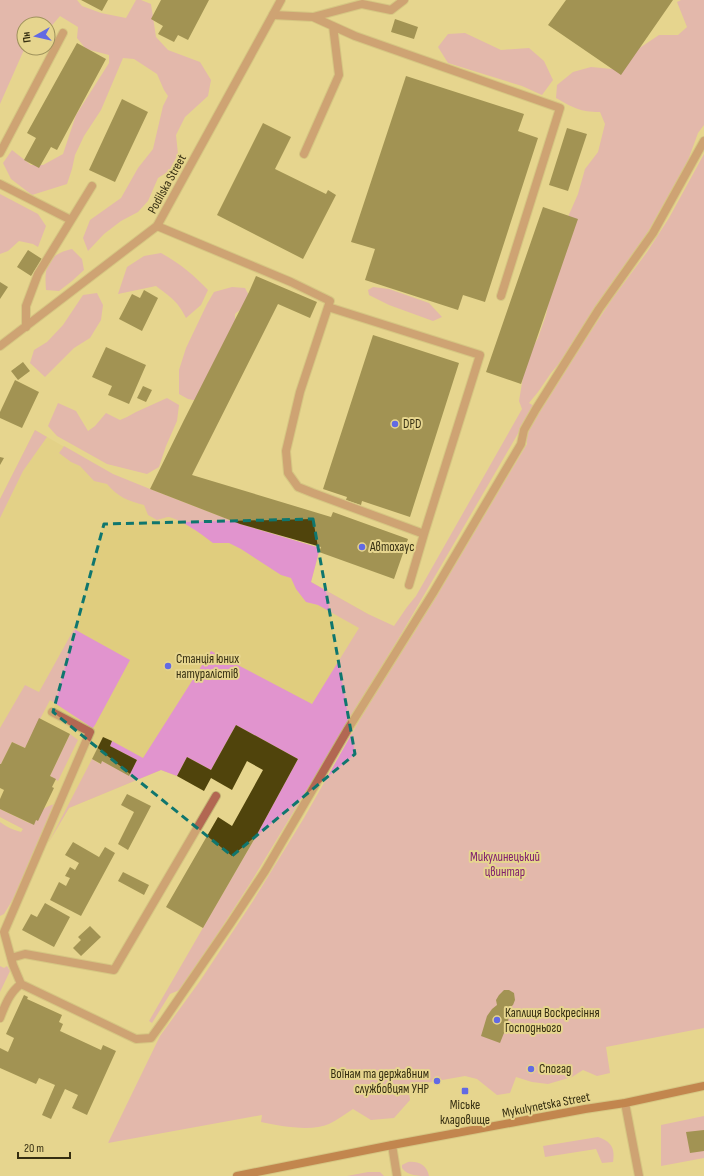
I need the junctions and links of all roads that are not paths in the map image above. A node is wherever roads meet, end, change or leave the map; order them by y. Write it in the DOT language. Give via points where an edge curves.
graph roads {
  1 [pos="281,0"];
  2 [pos="404,0"];
  3 [pos="273,15"];
  4 [pos="313,17"];
  5 [pos="333,26"];
  6 [pos="63,33"];
  7 [pos="704,141"];
  8 [pos="0,153"];
  9 [pos="304,154"];
  10 [pos="0,184"];
  11 [pos="92,186"];
  12 [pos="71,220"];
  13 [pos="157,226"];
  14 [pos="501,296"];
  15 [pos="328,307"];
  16 [pos="26,327"];
  17 [pos="0,346"];
  18 [pos="424,534"];
  19 [pos="409,585"];
  20 [pos="52,712"];
  21 [pos="216,796"];
  22 [pos="11,958"];
  23 [pos="21,984"];
  24 [pos="0,1018"];
  25 [pos="704,1086"];
  26 [pos="624,1103"];
  27 [pos="392,1146"];
  28 [pos="237,1176"];
  29 [pos="397,1176"];
  30 [pos="639,1176"];
  1 -- 3 [label="street, Podilska Street"];
  2 -- 4 [label="street" via="391,10 362,4"];
  3 -- 4 [label="street"];
  3 -- 13 [label="street, Podilska Street"];
  4 -- 5 [label="street"];
  5 -- 9 [label="street" via="339,75"];
  5 -- 14 [label="street" via="560,108"];
  6 -- 8 [label="street"];
  7 -- 23 [label="street" via="653,232 599,309 536,409 524,430 521,444 265,871 151,1038 136,1039"];
  10 -- 12 [label="street"];
  11 -- 12 [label="street"];
  12 -- 16 [label="street" via="38,274 26,306"];
  13 -- 15 [label="street" via="330,300"];
  13 -- 16 [label="street, Podilska Street"];
  15 -- 18 [label="street" via="300,392 286,451 288,473 298,487"];
  15 -- 18 [label="street" via="480,355"];
  16 -- 17 [label="street, Podilska Street"];
  18 -- 19 [label="street"];
  20 -- 22 [label="street" via="90,732 4,932"];
  21 -- 22 [label="street" via="114,970 24,954"];
  22 -- 23 [label="street"];
  23 -- 24 [label="street" via="15,988"];
  25 -- 26 [label="main road, Mykulynetska Street"];
  26 -- 27 [label="main road, Mykulynetska Street"];
  26 -- 30 [label="street"];
  27 -- 28 [label="main road, Mykulynetska Street"];
  27 -- 29 [label="street"];
}
